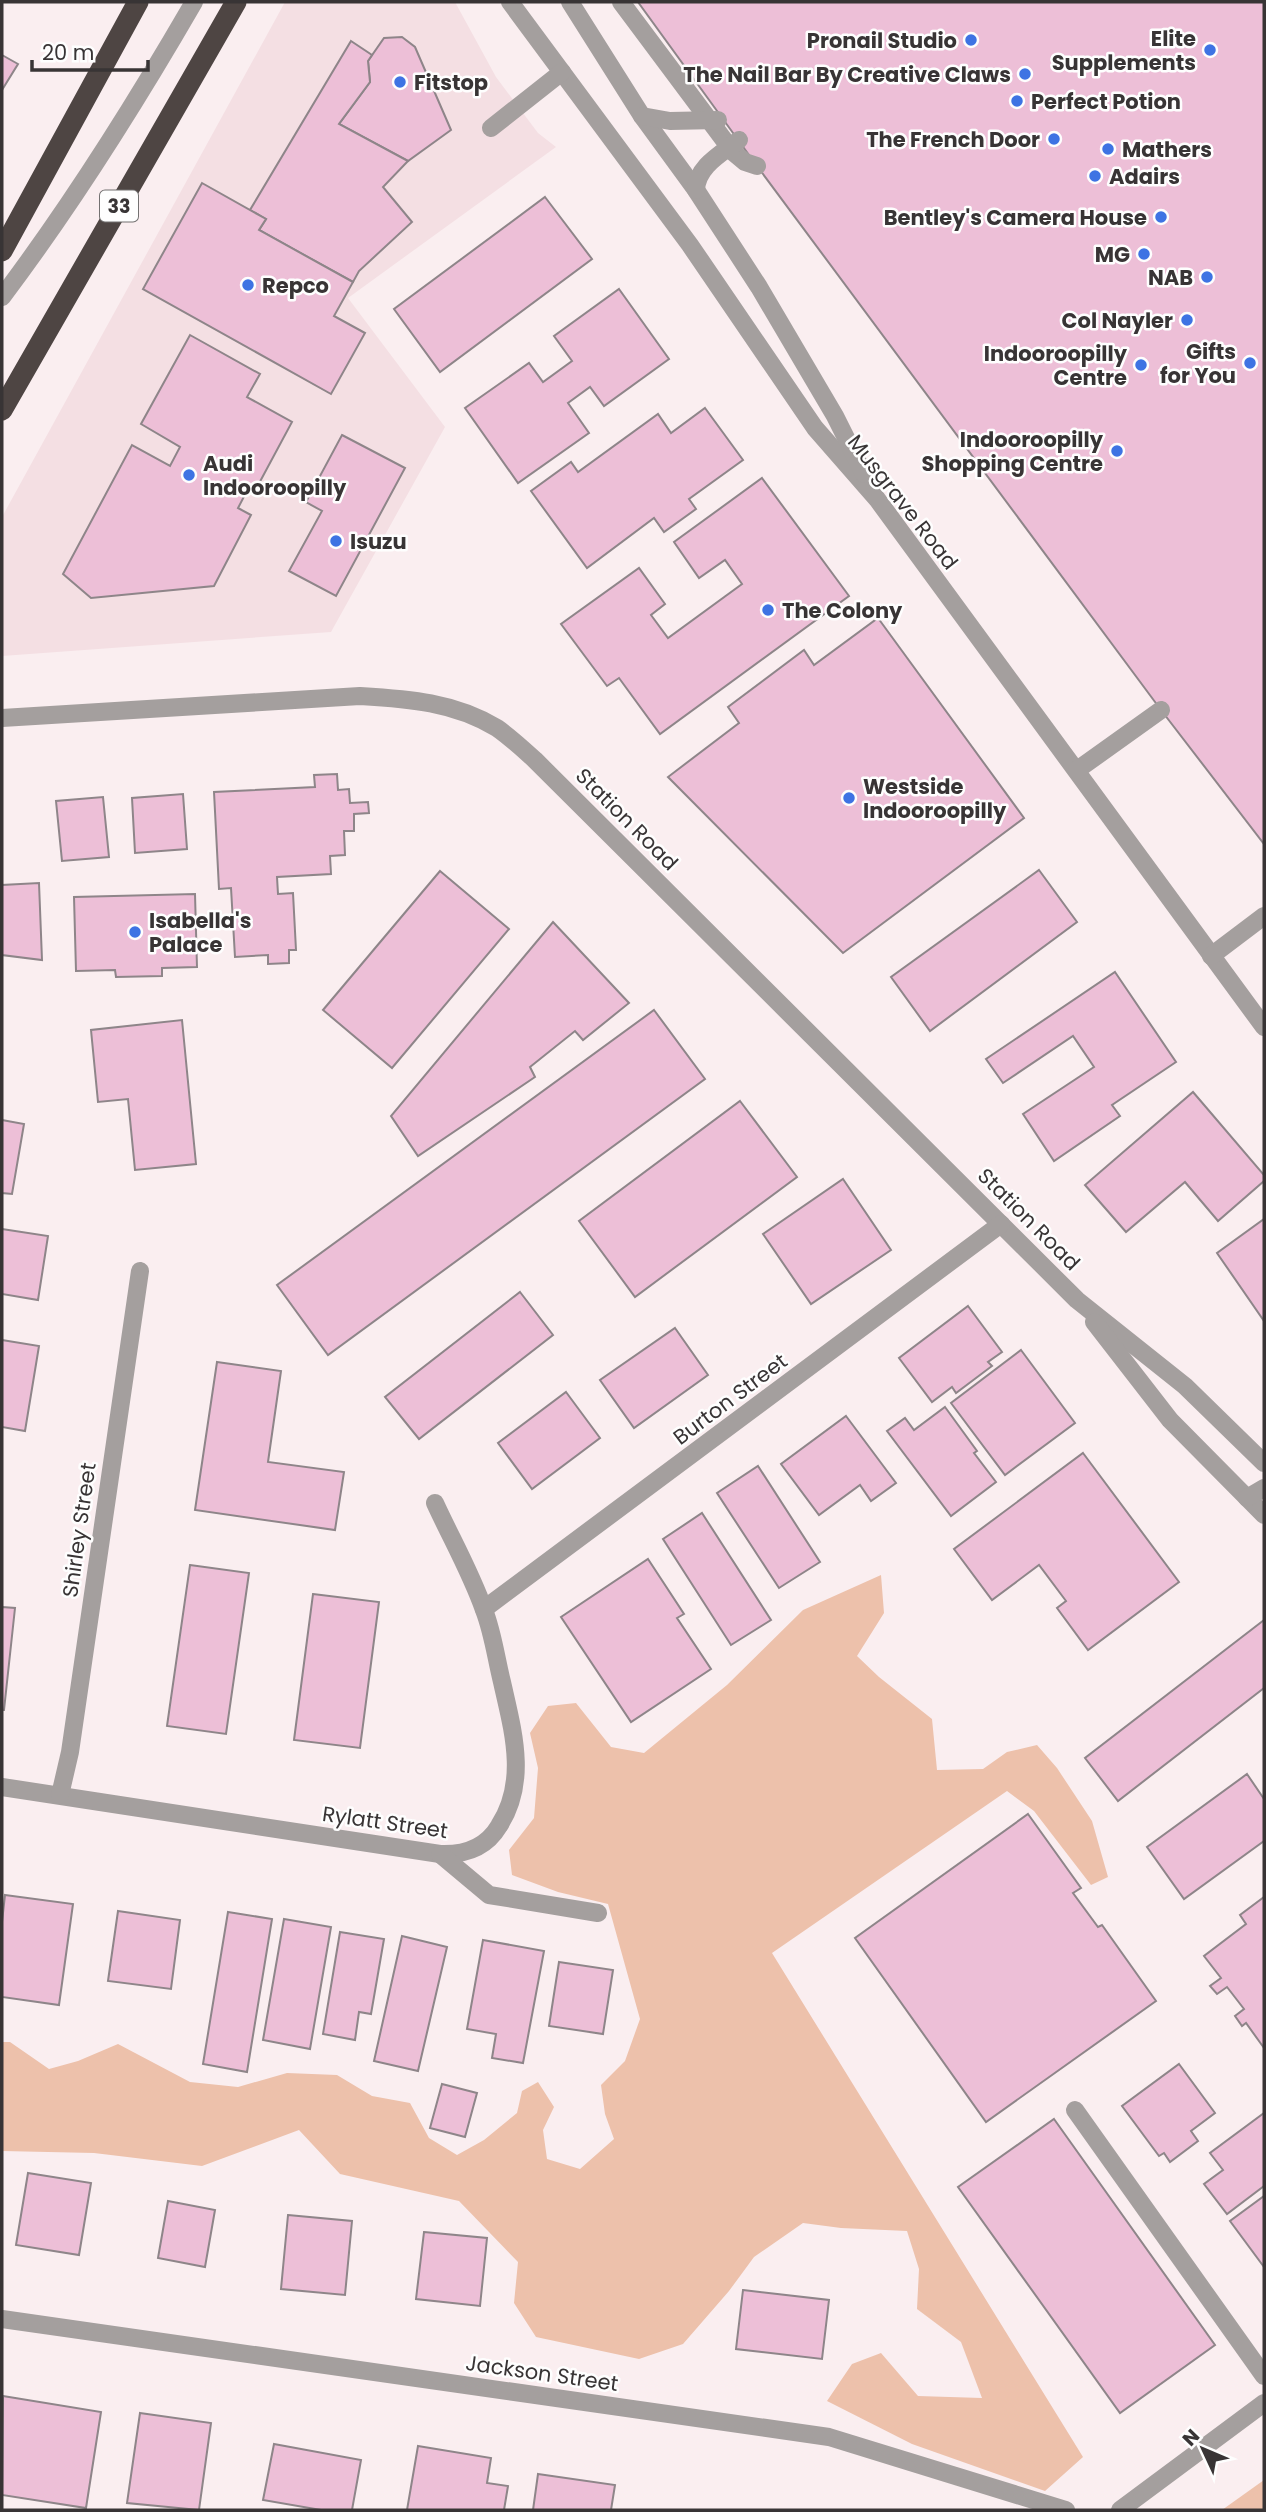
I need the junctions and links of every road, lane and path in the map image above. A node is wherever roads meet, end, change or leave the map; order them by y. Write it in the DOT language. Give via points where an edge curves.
graph roads {
  1 [pos="138,2"];
  2 [pos="194,2"];
  3 [pos="236,2"];
  4 [pos="510,2"];
  5 [pos="570,2"];
  6 [pos="621,2"];
  7 [pos="562,72"];
  8 [pos="642,116"];
  9 [pos="723,119"];
  10 [pos="491,128"];
  11 [pos="739,140"];
  12 [pos="757,166"];
  13 [pos="696,190"];
  14 [pos="2,251"];
  15 [pos="2,297"];
  16 [pos="2,410"];
  17 [pos="877,499"];
  18 [pos="1161,710"];
  19 [pos="2,718"];
  20 [pos="1077,770"];
  21 [pos="1264,916"];
  22 [pos="1211,956"];
  23 [pos="1264,1027"];
  24 [pos="1001,1224"];
  25 [pos="140,1271"];
  26 [pos="1077,1300"];
  27 [pos="1264,1463"];
  28 [pos="1264,1488"];
  29 [pos="1247,1498"];
  30 [pos="435,1503"];
  31 [pos="1264,1515"];
  32 [pos="484,1609"];
  33 [pos="2,1787"];
  34 [pos="60,1795"];
  35 [pos="440,1854"];
  36 [pos="598,1913"];
  37 [pos="1075,2110"];
  38 [pos="2,2319"];
  39 [pos="1264,2376"];
  40 [pos="1264,2403"];
  41 [pos="1066,2510"];
  42 [pos="1120,2510"];
  1 -- 14 [label="highway"];
  2 -- 15 [label="street" via="86,178"];
  3 -- 16 [label="highway, 33"];
  4 -- 7 [label="street, Musgrave Road"];
  5 -- 8 [label="street"];
  6 -- 12 [label="street" via="733,152"];
  7 -- 10 [label="street"];
  7 -- 17 [label="street, Musgrave Road" via="690,245 815,428"];
  8 -- 9 [label="street" via="670,121"];
  8 -- 13 [label="street"];
  11 -- 13 [label="street" via="705,167"];
  13 -- 17 [label="street" via="835,416"];
  17 -- 20 [label="street, Musgrave Road"];
  18 -- 20 [label="street"];
  19 -- 24 [label="street, Station Road" via="360,696 419,699 468,713 498,729 535,760"];
  20 -- 22 [label="street, Musgrave Road"];
  21 -- 22 [label="street"];
  22 -- 23 [label="street, Musgrave Road"];
  24 -- 26 [label="street, Station Road"];
  24 -- 32 [label="street, Burton Street"];
  25 -- 34 [label="street, Shirley Street"];
  26 -- 27 [label="street, Station Road" via="1185,1386"];
  26 -- 29 [label="street, Station Road" via="1170,1420"];
  28 -- 29 [label="street"];
  29 -- 31 [label="street, Station Road"];
  30 -- 32 [label="street, Rylatt Street"];
  32 -- 35 [label="street, Rylatt Street" via="517,1759 515,1791 493,1836 456,1854"];
  33 -- 34 [label="street, Rylatt Street"];
  34 -- 35 [label="street, Rylatt Street"];
  35 -- 36 [label="street" via="489,1895"];
  37 -- 39 [label="street"];
  38 -- 41 [label="street, Jackson Street" via="829,2437"];
  40 -- 42 [label="street"];
}
